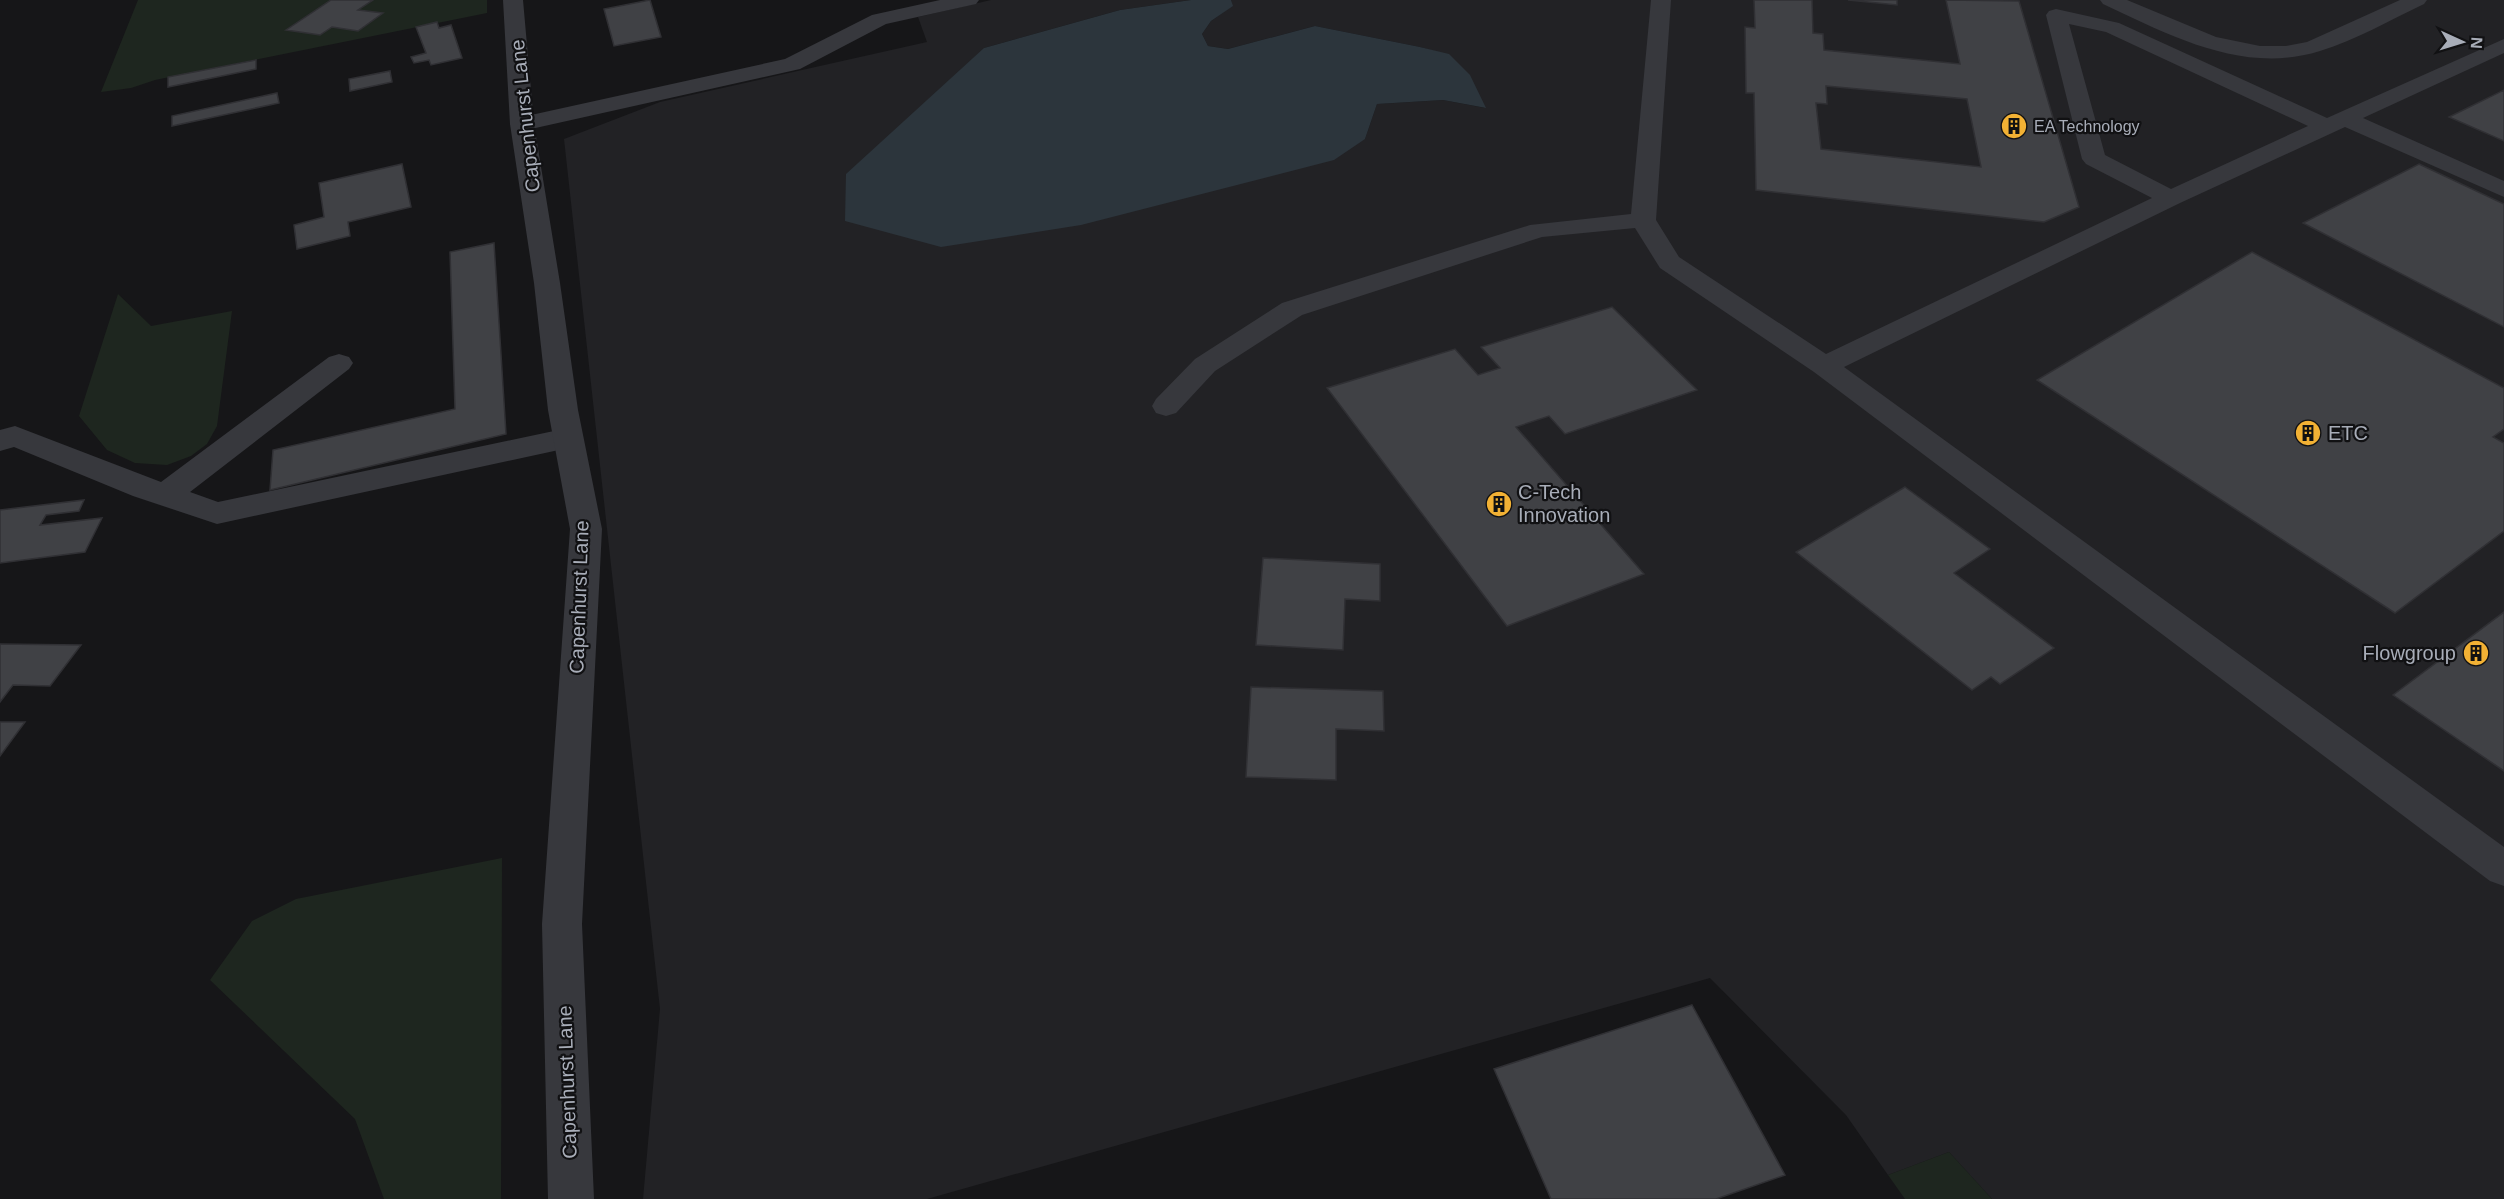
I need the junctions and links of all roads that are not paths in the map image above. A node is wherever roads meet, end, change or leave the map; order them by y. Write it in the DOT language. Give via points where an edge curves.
graph roads {
  1 [pos="513,0"];
  2 [pos="969,0"];
  3 [pos="1661,0"];
  4 [pos="2110,0"];
  5 [pos="2417,0"];
  6 [pos="2499,52"];
  7 [pos="2338,123"];
  8 [pos="522,124"];
  9 [pos="2504,190"];
  10 [pos="2170,198"];
  11 [pos="1643,220"];
  12 [pos="339,363"];
  13 [pos="1824,366"];
  14 [pos="1166,406"];
  15 [pos="5,434"];
  16 [pos="568,438"];
  17 [pos="165,495"];
  18 [pos="2504,869"];
  19 [pos="571,1199"];
  1 -- 8 [label="street, Capenhurst Lane"];
  2 -- 8 [label="street" via="879,19 792,64"];
  3 -- 11 [label="street"];
  4 -- 5 [label="street" via="2187,35 2241,50 2271,53 2312,46"];
  6 -- 7 [label="street"];
  7 -- 9 [label="street"];
  7 -- 10 [label="street"];
  7 -- 10 [label="street" via="2112,27 2056,15 2094,159"];
  8 -- 16 [label="street, Capenhurst Lane"];
  10 -- 13 [label="street"];
  11 -- 13 [label="street" via="1669,262"];
  11 -- 14 [label="street" via="1539,230 1292,309 1205,365"];
  12 -- 17 [label="street"];
  13 -- 18 [label="street"];
  15 -- 17 [label="street"];
  16 -- 17 [label="street" via="217,513"];
  16 -- 19 [label="street, Capenhurst Lane" via="586,529 562,924"];
}
